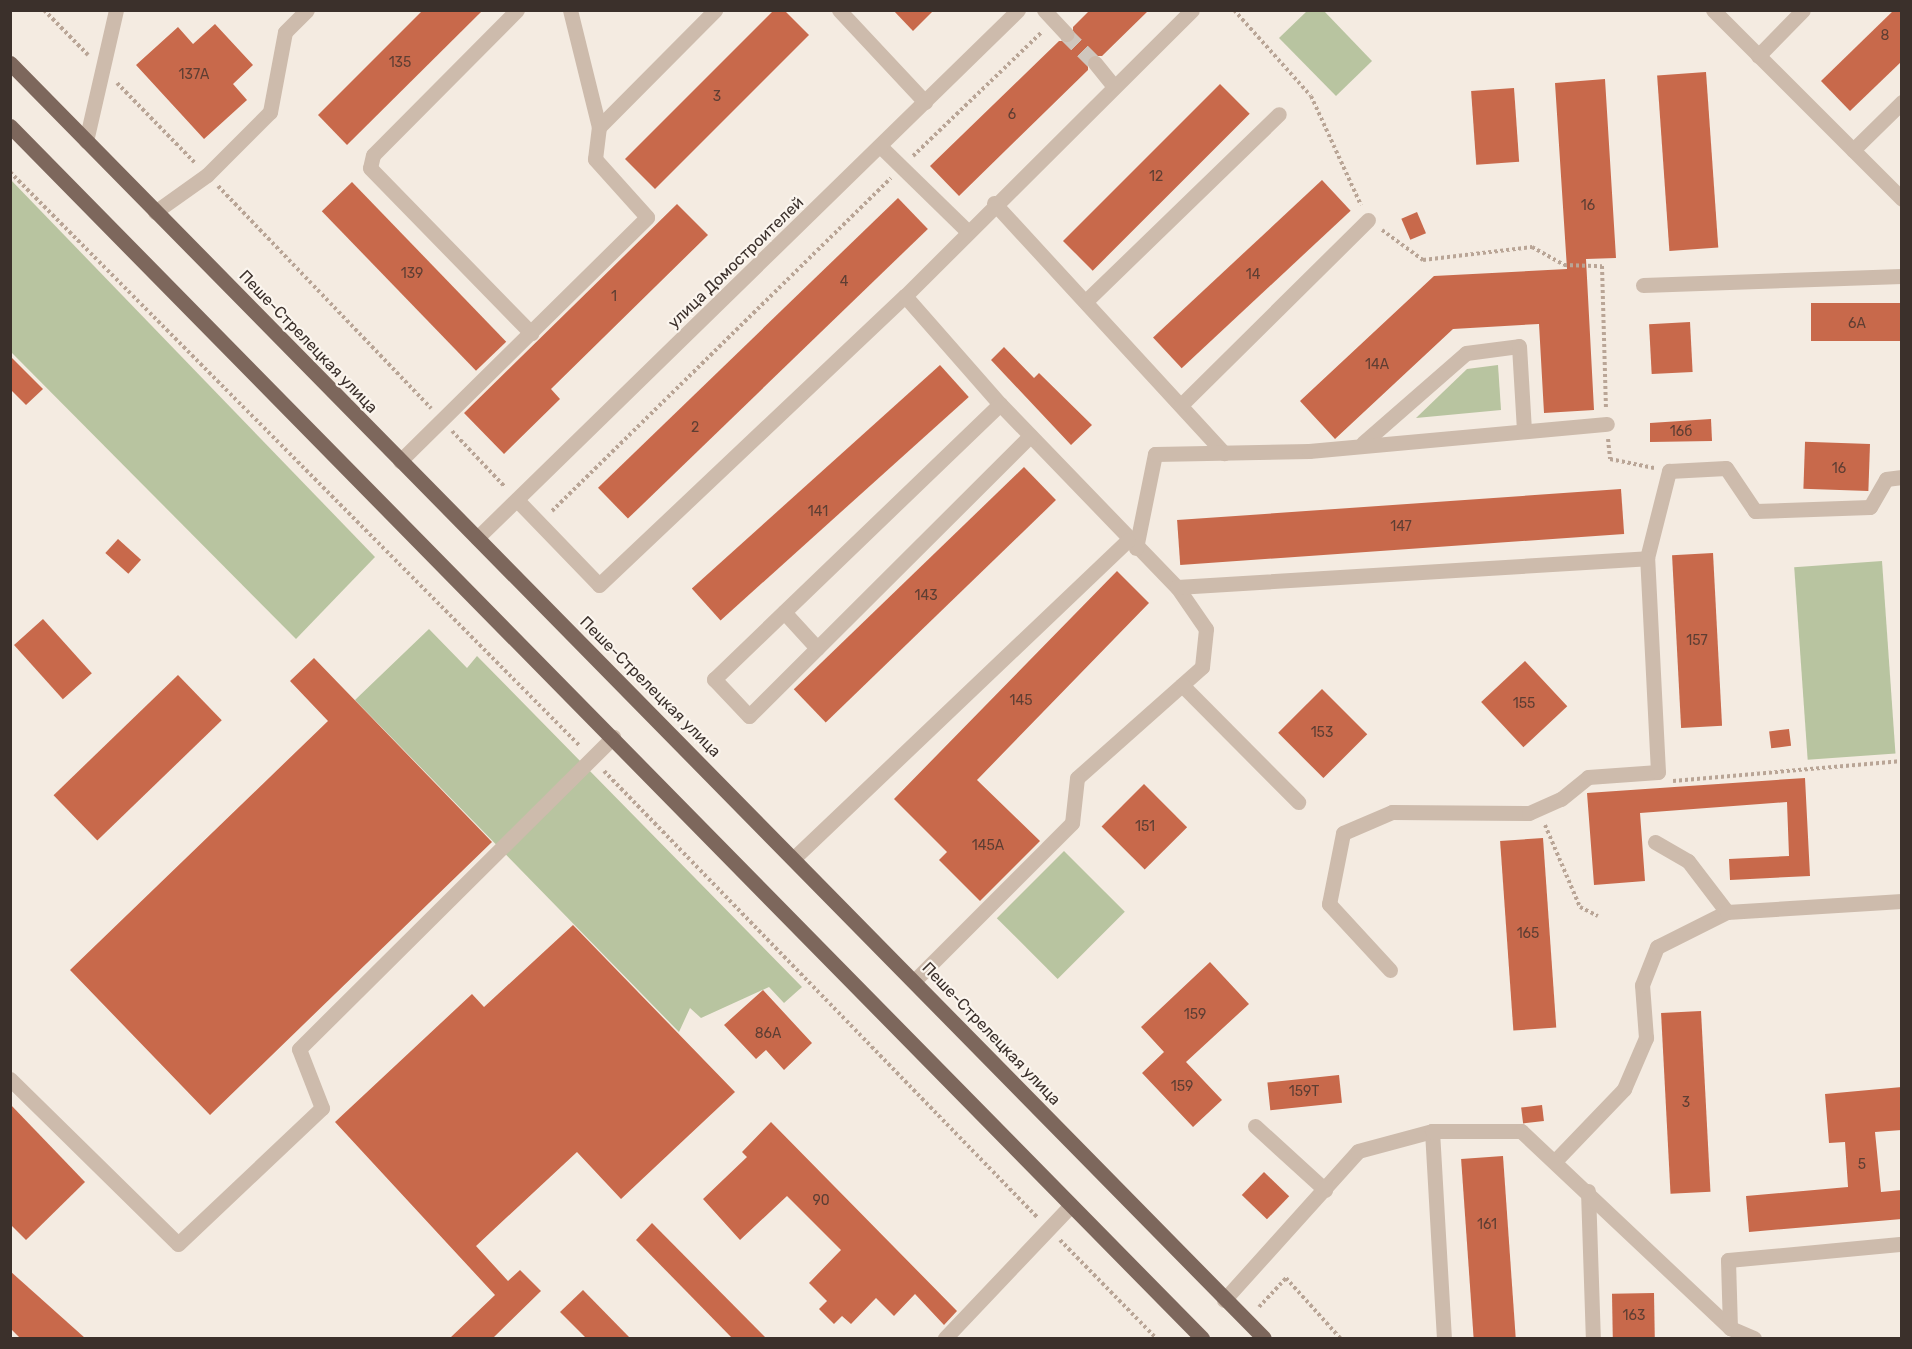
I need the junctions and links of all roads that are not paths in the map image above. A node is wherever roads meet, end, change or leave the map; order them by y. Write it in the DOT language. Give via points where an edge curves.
graph roads {
  1 [pos="116,10"];
  2 [pos="307,10"];
  3 [pos="517,10"];
  4 [pos="570,10"];
  5 [pos="716,10"];
  6 [pos="838,10"];
  7 [pos="1018,10"];
  8 [pos="1192,10"];
  9 [pos="1713,10"];
  10 [pos="1803,10"];
  11 [pos="1049,15"];
  12 [pos="1066,34"];
  13 [pos="1758,56"];
  14 [pos="10,63"];
  15 [pos="1095,63"];
  16 [pos="1113,85"];
  17 [pos="925,102"];
  18 [pos="1902,102"];
  19 [pos="1279,114"];
  20 [pos="10,126"];
  21 [pos="599,127"];
  22 [pos="86,141"];
  23 [pos="881,147"];
  24 [pos="1853,150"];
  25 [pos="1902,199"];
  26 [pos="994,203"];
  27 [pos="155,212"];
  28 [pos="1368,220"];
  29 [pos="968,232"];
  30 [pos="1902,276"];
  31 [pos="1643,285"];
  32 [pos="905,296"];
  33 [pos="1087,300"];
  34 [pos="531,333"];
  35 [pos="1000,404"];
  36 [pos="1181,405"];
  37 [pos="1607,424"];
  38 [pos="1524,430"];
  39 [pos="1030,436"];
  40 [pos="1363,443"];
  41 [pos="1224,453"];
  42 [pos="400,461"];
  43 [pos="1902,477"];
  44 [pos="517,500"];
  45 [pos="477,538"];
  46 [pos="1132,544"];
  47 [pos="1647,558"];
  48 [pos="1178,587"];
  49 [pos="784,612"];
  50 [pos="817,648"];
  51 [pos="1182,685"];
  52 [pos="613,737"];
  53 [pos="1298,802"];
  54 [pos="1655,842"];
  55 [pos="794,858"];
  56 [pos="1902,901"];
  57 [pos="1727,912"];
  58 [pos="1390,970"];
  59 [pos="914,981"];
  60 [pos="10,1079"];
  61 [pos="1255,1126"];
  62 [pos="1432,1131"];
  63 [pos="1555,1161"];
  64 [pos="1325,1190"];
  65 [pos="1588,1191"];
  66 [pos="1071,1205"];
  67 [pos="1902,1244"];
  68 [pos="1224,1300"];
  69 [pos="1736,1332"];
  70 [pos="945,1338"];
  71 [pos="1202,1338"];
  72 [pos="1264,1338"];
  73 [pos="1444,1338"];
  74 [pos="1593,1338"];
  75 [pos="1754,1338"];
  1 -- 22 [label="street" via="99,66"];
  2 -- 27 [label="street" via="285,32 270,112 207,175"];
  3 -- 34 [label="street" via="373,155 370,168"];
  4 -- 21 [label="street"];
  5 -- 21 [label="street"];
  6 -- 17 [label="street"];
  7 -- 17 [label="street, улица Домостроителей"];
  8 -- 16 [label="street"];
  9 -- 13 [label="street"];
  10 -- 13 [label="street"];
  11 -- 12 [label="street"];
  13 -- 24 [label="street"];
  14 -- 22 [label="main road, Пеше-Стрелецкая улица"];
  15 -- 16 [label="street"];
  16 -- 26 [label="street"];
  17 -- 23 [label="street, улица Домостроителей"];
  18 -- 24 [label="street"];
  19 -- 33 [label="street"];
  20 -- 52 [label="main road"];
  21 -- 34 [label="street" via="595,159 647,217"];
  22 -- 27 [label="main road, Пеше-Стрелецкая улица"];
  23 -- 29 [label="street"];
  23 -- 44 [label="street, улица Домостроителей"];
  24 -- 25 [label="street"];
  26 -- 29 [label="street"];
  26 -- 33 [label="street"];
  27 -- 42 [label="main road, Пеше-Стрелецкая улица"];
  28 -- 36 [label="street"];
  29 -- 32 [label="street"];
  30 -- 31 [label="street"];
  32 -- 35 [label="street"];
  32 -- 44 [label="street" via="599,585"];
  33 -- 36 [label="street"];
  34 -- 42 [label="street"];
  35 -- 39 [label="street"];
  35 -- 49 [label="street"];
  36 -- 41 [label="street"];
  37 -- 38 [label="street"];
  38 -- 40 [label="street"];
  38 -- 40 [label="street" via="1519,346 1466,353"];
  39 -- 46 [label="street"];
  39 -- 50 [label="street"];
  40 -- 41 [label="street"];
  41 -- 46 [label="street" via="1155,454"];
  42 -- 45 [label="main road, Пеше-Стрелецкая улица"];
  43 -- 47 [label="street" via="1886,479 1869,507 1755,512 1726,468 1669,471"];
  44 -- 45 [label="street, улица Домостроителей"];
  45 -- 55 [label="main road, Пеше-Стрелецкая улица"];
  46 -- 48 [label="street"];
  46 -- 55 [label="street"];
  47 -- 48 [label="street"];
  47 -- 58 [label="street" via="1658,772 1588,777 1561,799 1529,813 1392,813 1343,833 1329,904"];
  48 -- 51 [label="street" via="1206,629 1202,667"];
  49 -- 50 [label="street"];
  49 -- 50 [label="street" via="714,679 749,716"];
  51 -- 53 [label="street"];
  51 -- 59 [label="street" via="1077,778 1072,823"];
  52 -- 60 [label="street" via="299,1049 322,1108 178,1244"];
  52 -- 66 [label="main road"];
  54 -- 57 [label="street" via="1688,861"];
  55 -- 59 [label="main road, Пеше-Стрелецкая улица"];
  56 -- 57 [label="street"];
  57 -- 63 [label="street" via="1657,946 1642,985 1646,1038 1624,1089"];
  59 -- 68 [label="main road, Пеше-Стрелецкая улица"];
  61 -- 64 [label="street"];
  62 -- 63 [label="street" via="1521,1131"];
  62 -- 64 [label="street" via="1358,1151"];
  62 -- 73 [label="street"];
  63 -- 65 [label="street"];
  64 -- 68 [label="street"];
  65 -- 69 [label="street"];
  65 -- 74 [label="street"];
  66 -- 70 [label="street"];
  66 -- 71 [label="main road"];
  67 -- 69 [label="street" via="1728,1260"];
  68 -- 72 [label="main road, Пеше-Стрелецкая улица"];
  69 -- 75 [label="street"];
}
